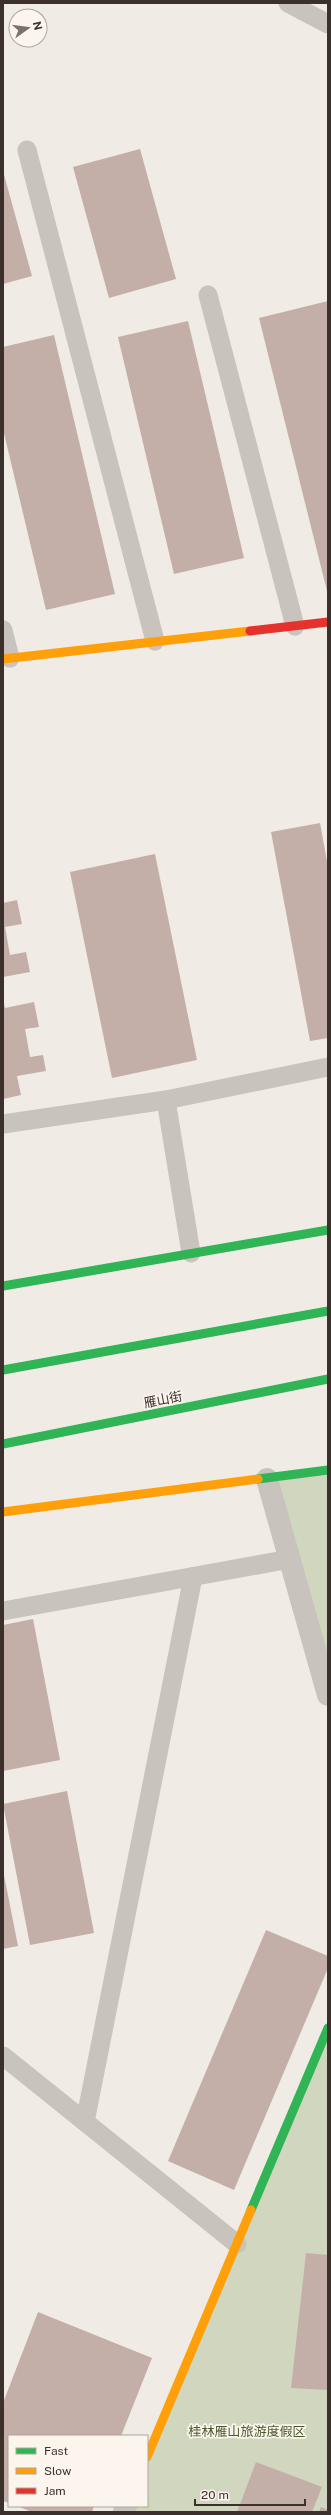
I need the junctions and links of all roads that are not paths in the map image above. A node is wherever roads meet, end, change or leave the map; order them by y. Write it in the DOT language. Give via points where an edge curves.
graph roads {
  1 [pos="288,3"];
  2 [pos="328,24"];
  3 [pos="27,150"];
  4 [pos="208,295"];
  5 [pos="328,622"];
  6 [pos="295,626"];
  7 [pos="3,630"];
  8 [pos="155,641"];
  9 [pos="6,658"];
  10 [pos="328,1067"];
  11 [pos="166,1100"];
  12 [pos="3,1124"];
  13 [pos="328,1230"];
  14 [pos="192,1253"];
  15 [pos="3,1286"];
  16 [pos="328,1311"];
  17 [pos="3,1370"];
  18 [pos="328,1379"];
  19 [pos="3,1444"];
  20 [pos="328,1470"];
  21 [pos="267,1479"];
  22 [pos="3,1512"];
  23 [pos="290,1559"];
  24 [pos="193,1577"];
  25 [pos="3,1611"];
  26 [pos="328,1695"];
  27 [pos="328,2028"];
  28 [pos="3,2056"];
  29 [pos="85,2122"];
  30 [pos="237,2244"];
  31 [pos="148,2455"];
  1 -- 2 [label="lane"];
  3 -- 8 [label="lane"];
  4 -- 6 [label="lane"];
  5 -- 6 [label="main road"];
  6 -- 8 [label="main road"];
  7 -- 9 [label="lane"];
  8 -- 9 [label="main road"];
  10 -- 11 [label="lane"];
  11 -- 12 [label="lane"];
  11 -- 14 [label="lane"];
  13 -- 14 [label="main road"];
  14 -- 15 [label="main road"];
  16 -- 17 [label="main road"];
  18 -- 19 [label="main road, 雁山街"];
  20 -- 21 [label="main road"];
  21 -- 22 [label="main road"];
  21 -- 23 [label="street"];
  23 -- 24 [label="lane"];
  23 -- 26 [label="street"];
  24 -- 25 [label="lane"];
  24 -- 29 [label="lane"];
  27 -- 30 [label="main road"];
  28 -- 29 [label="lane"];
  29 -- 30 [label="lane"];
  30 -- 31 [label="main road"];
}
